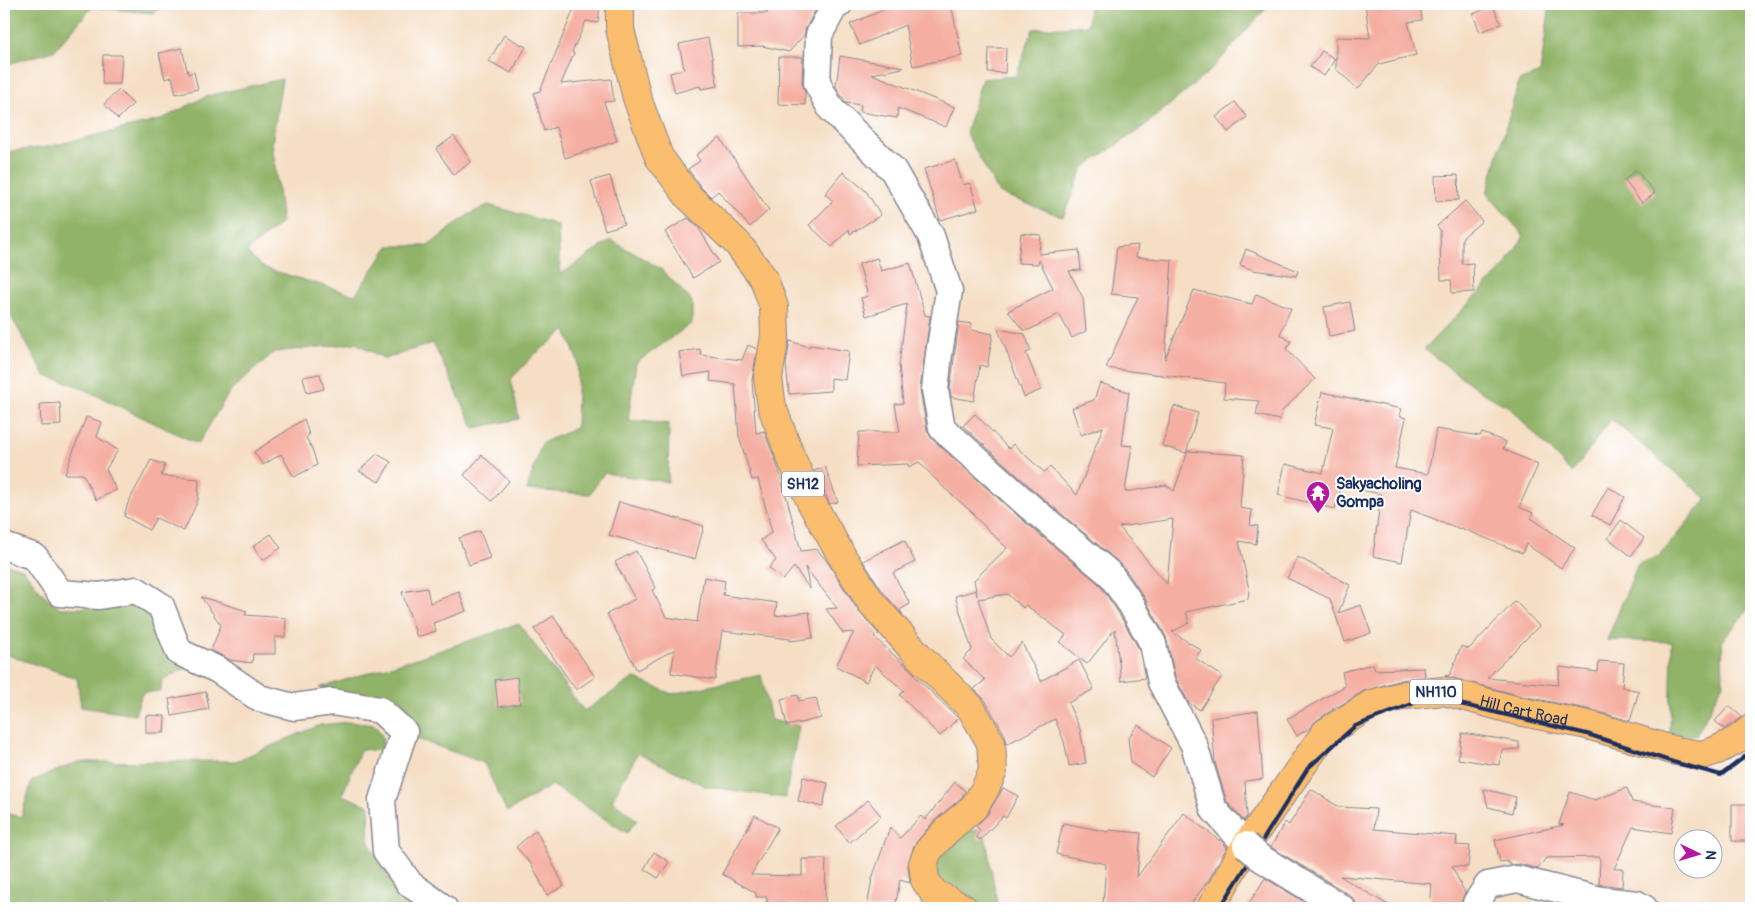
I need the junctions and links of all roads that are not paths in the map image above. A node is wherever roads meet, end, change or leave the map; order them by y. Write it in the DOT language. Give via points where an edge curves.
graph roads {
  1 [pos="620,4"];
  2 [pos="839,4"];
  3 [pos="4,546"];
  4 [pos="1751,729"];
  5 [pos="1253,851"];
  6 [pos="444,908"];
  7 [pos="963,908"];
  8 [pos="1211,908"];
  9 [pos="1342,908"];
  10 [pos="1476,908"];
  11 [pos="1644,908"];
  1 -- 7 [label="main road, SH12" via="620,29 637,98 659,157 689,197 738,244 764,279 774,307 775,336 768,378 772,406 811,502 871,602 918,655 972,708 991,742 993,771 985,788 974,807 928,851 923,864 925,880 934,893"];
  2 -- 5 [label="street" via="834,7 819,35 817,84 832,109 893,170 931,236 949,291 936,390 942,428 1110,574 1153,644 1161,682 1194,745 1214,810"];
  3 -- 6 [label="street" via="35,557 60,593 99,596 136,590 161,606 179,652 218,670 259,698 294,707 332,702 380,710 404,732 382,800 386,851 410,884"];
  4 -- 5 [label="main road, Hill Cart Road / NH110" via="1739,739 1702,755 1676,751 1588,724 1518,711 1444,691 1405,694 1372,704 1325,733"];
  5 -- 8 [label="main road, Hill Cart Road / NH110"];
  5 -- 9 [label="street"];
  10 -- 11 [label="street" via="1488,885 1517,879"];
}
